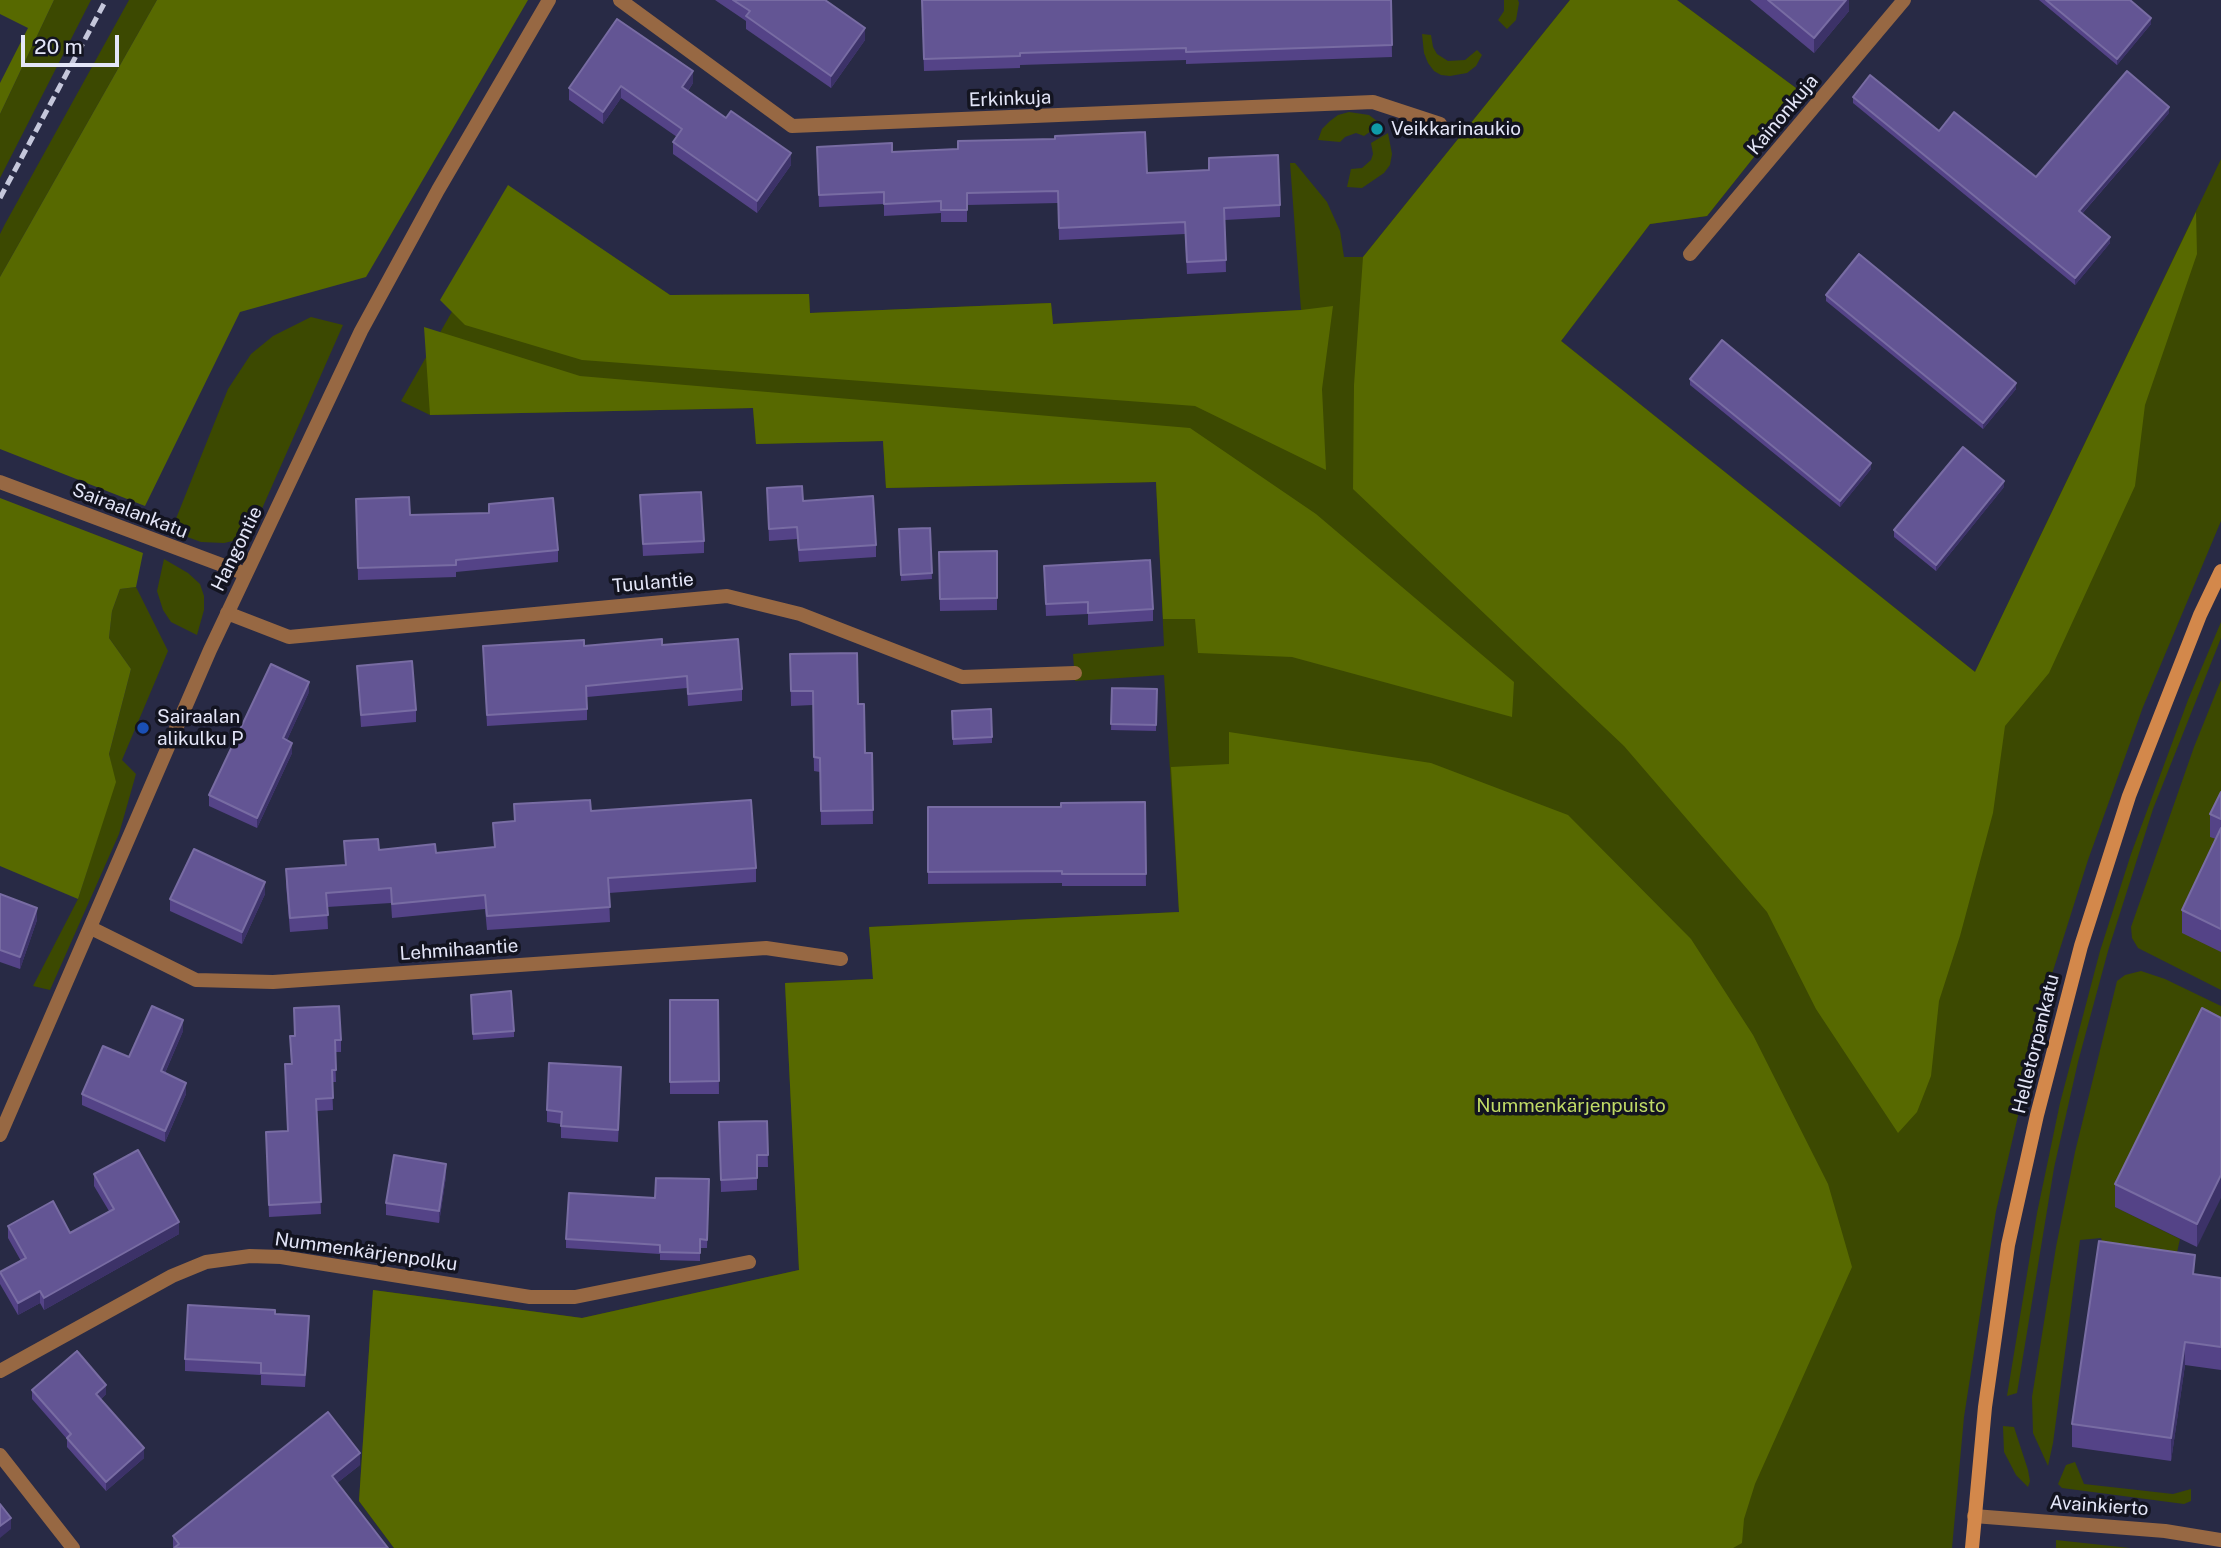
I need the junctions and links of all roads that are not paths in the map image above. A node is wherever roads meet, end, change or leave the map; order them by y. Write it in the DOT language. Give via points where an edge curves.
graph roads {
  1 [pos="548,0"];
  2 [pos="620,0"];
  3 [pos="1904,0"];
  4 [pos="1440,124"];
  5 [pos="1690,254"];
  6 [pos="0,482"];
  7 [pos="2221,571"];
  8 [pos="246,575"];
  9 [pos="227,613"];
  10 [pos="1075,673"];
  11 [pos="91,928"];
  12 [pos="841,959"];
  13 [pos="0,1135"];
  14 [pos="749,1262"];
  15 [pos="0,1371"];
  16 [pos="0,1455"];
  17 [pos="1974,1516"];
  18 [pos="2221,1540"];
  19 [pos="72,1548"];
  20 [pos="1972,1548"];
  1 -- 8 [label="street, Hangontie" via="361,331"];
  2 -- 4 [label="street, Erkinkuja" via="792,126 1373,102"];
  3 -- 5 [label="street, Kainonkuja"];
  6 -- 8 [label="street, Sairaalankatu"];
  7 -- 17 [label="street, Helletorpankatu" via="2129,796 2081,946 2008,1245"];
  8 -- 9 [label="street, Hangontie"];
  9 -- 10 [label="street, Tuulantie" via="289,637 727,596 800,614 962,677"];
  9 -- 11 [label="street, Hangontie"];
  11 -- 12 [label="street, Lehmihaantie" via="197,980 273,982 766,948"];
  11 -- 13 [label="street, Hangontie"];
  14 -- 15 [label="street, Nummenkärjenpolku" via="575,1297 541,1297 281,1257 205,1262"];
  16 -- 19 [label="street"];
  17 -- 18 [label="street, Avainkierto" via="2165,1531"];
  17 -- 20 [label="street, Helletorpankatu"];
}
